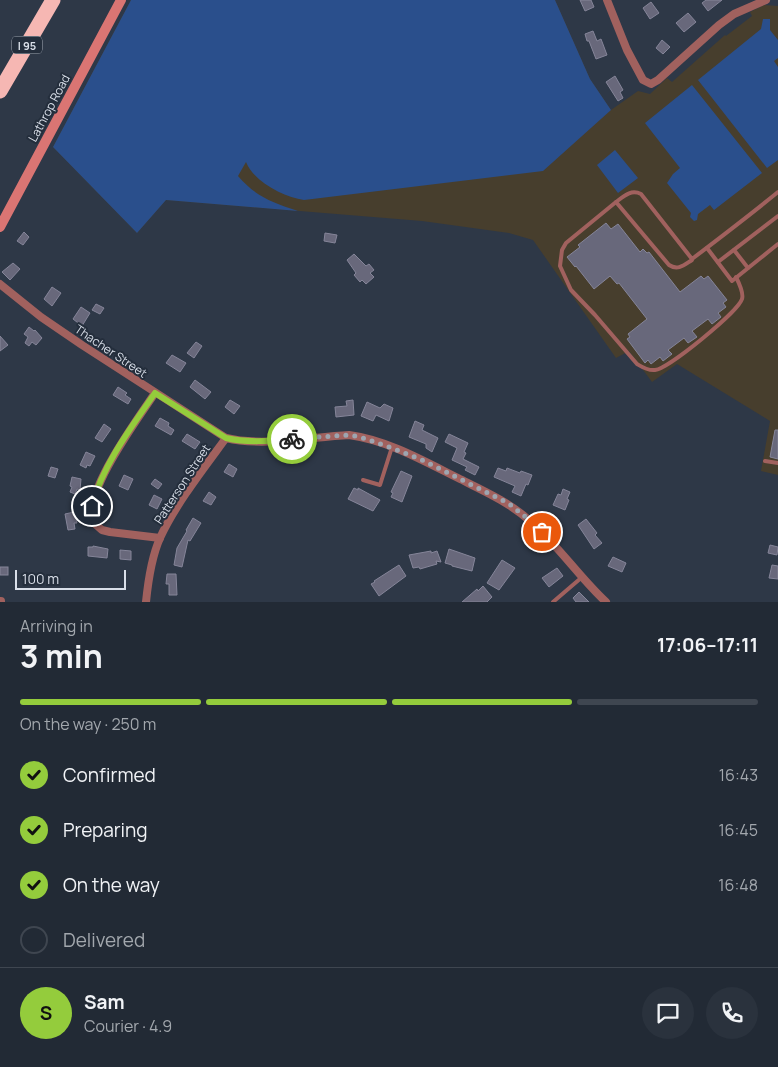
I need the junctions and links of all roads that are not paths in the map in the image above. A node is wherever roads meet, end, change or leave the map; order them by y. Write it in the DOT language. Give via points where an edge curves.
graph roads {
  1 [pos="53,0"];
  2 [pos="122,0"];
  3 [pos="607,0"];
  4 [pos="766,0"];
  5 [pos="0,90"];
  6 [pos="778,192"];
  7 [pos="616,202"];
  8 [pos="778,216"];
  9 [pos="0,227"];
  10 [pos="778,244"];
  11 [pos="707,248"];
  12 [pos="734,250"];
  13 [pos="692,259"];
  14 [pos="718,262"];
  15 [pos="748,268"];
  16 [pos="736,277"];
  17 [pos="0,284"];
  18 [pos="155,393"];
  19 [pos="226,438"];
  20 [pos="392,448"];
  21 [pos="765,461"];
  22 [pos="778,463"];
  23 [pos="364,480"];
  24 [pos="160,538"];
  25 [pos="581,578"];
  26 [pos="146,602"];
  27 [pos="553,602"];
  28 [pos="606,602"];
  1 -- 5 [label="highway, I 95"];
  2 -- 9 [label="main road, Lathrop Road"];
  3 -- 4 [label="street" via="627,50 644,80 651,84 734,14"];
  6 -- 11 [label="lane"];
  7 -- 13 [label="lane" via="669,265 681,267"];
  7 -- 13 [label="lane" via="630,192 641,194"];
  7 -- 16 [label="lane" via="566,244 560,266 571,290 637,364 656,370 717,326 743,298"];
  8 -- 12 [label="lane"];
  10 -- 15 [label="lane"];
  11 -- 13 [label="lane"];
  11 -- 14 [label="lane"];
  12 -- 14 [label="lane"];
  12 -- 15 [label="lane"];
  14 -- 16 [label="lane" via="732,280"];
  15 -- 16 [label="lane"];
  17 -- 18 [label="street, Thacher Street" via="41,317"];
  18 -- 19 [label="street, Thacher Street"];
  18 -- 24 [label="street" via="109,464 93,499 91,519 102,530"];
  19 -- 20 [label="street, Thacher Street" via="260,441 349,435"];
  19 -- 24 [label="street, Patterson Street"];
  20 -- 23 [label="lane" via="380,485"];
  20 -- 25 [label="street, Thacher Street" via="508,503 532,522"];
  21 -- 22 [label="lane"];
  24 -- 26 [label="street, Patterson Street"];
  25 -- 27 [label="lane"];
  25 -- 28 [label="street, Thacher Street"];
}
